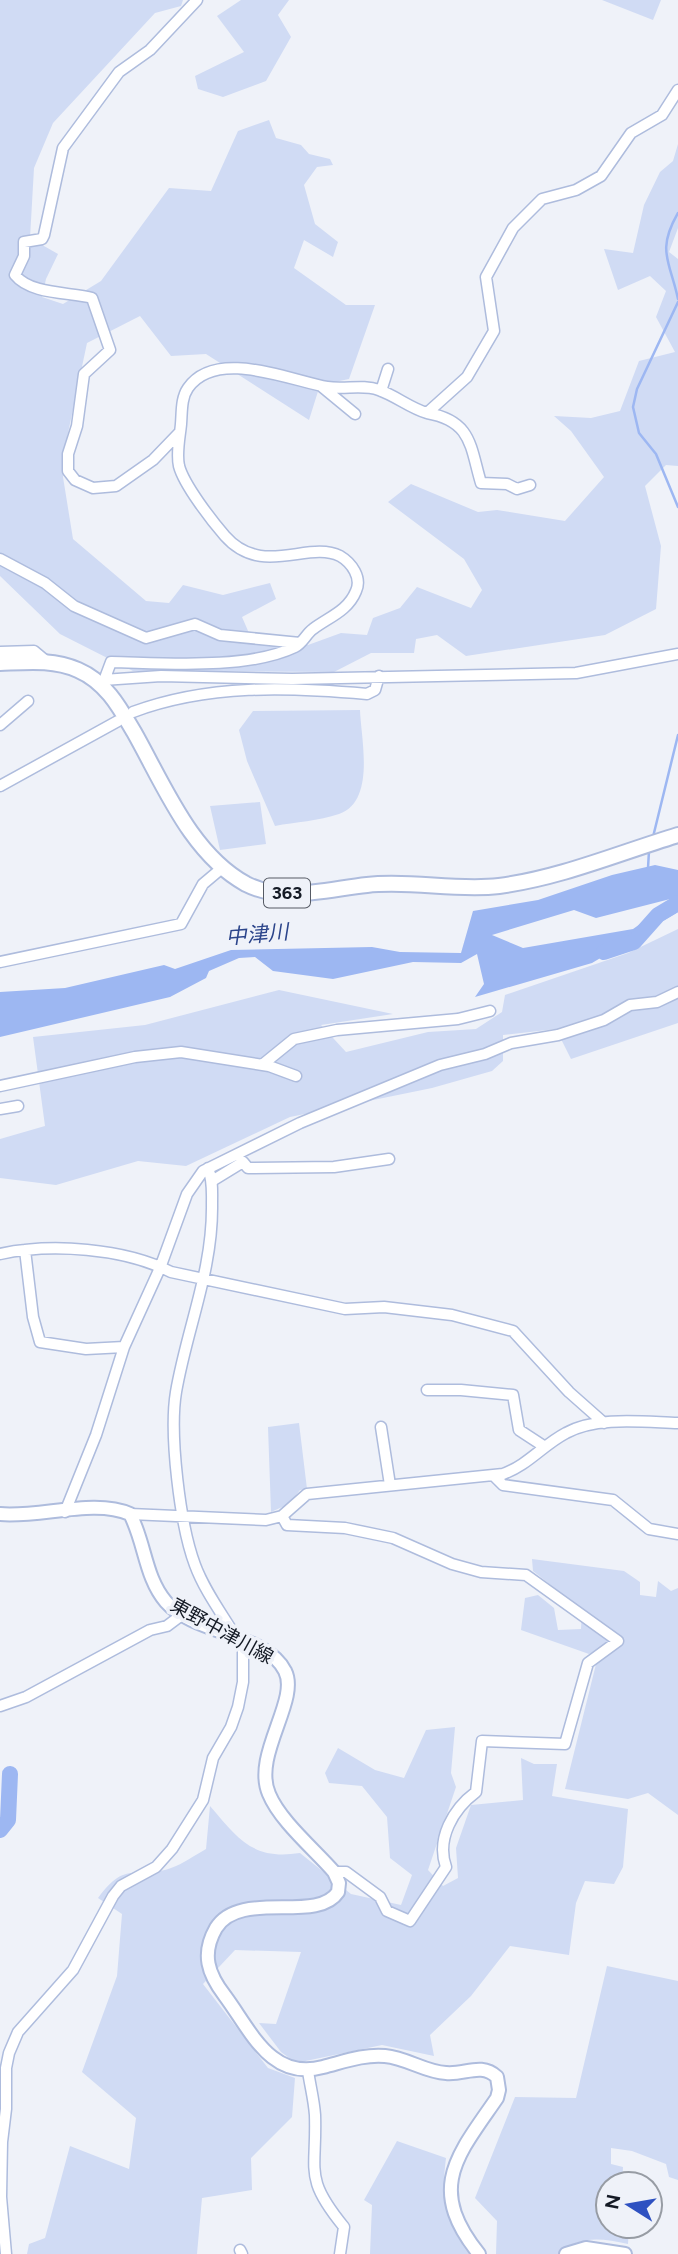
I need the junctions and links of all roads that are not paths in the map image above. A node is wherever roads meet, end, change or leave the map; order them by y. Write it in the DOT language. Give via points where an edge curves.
graph roads {
  1 [pos="197,0"];
  2 [pos="678,90"];
  3 [pos="388,369"];
  4 [pos="321,386"];
  5 [pos="380,391"];
  6 [pos="428,413"];
  7 [pos="355,414"];
  8 [pos="180,432"];
  9 [pos="530,485"];
  10 [pos="0,559"];
  11 [pos="301,643"];
  12 [pos="0,652"];
  13 [pos="678,654"];
  14 [pos="46,661"];
  15 [pos="0,663"];
  16 [pos="379,676"];
  17 [pos="103,681"];
  18 [pos="28,701"];
  19 [pos="133,712"];
  20 [pos="118,721"];
  21 [pos="0,725"];
  22 [pos="0,786"];
  23 [pos="678,835"];
  24 [pos="222,869"];
  25 [pos="0,962"];
  26 [pos="678,992"];
  27 [pos="490,1011"];
  28 [pos="262,1065"];
  29 [pos="296,1076"];
  30 [pos="0,1086"];
  31 [pos="18,1106"];
  32 [pos="0,1109"];
  33 [pos="389,1159"];
  34 [pos="208,1168"];
  35 [pos="212,1181"];
  36 [pos="24,1250"];
  37 [pos="0,1254"];
  38 [pos="160,1268"];
  39 [pos="205,1279"];
  40 [pos="124,1347"];
  41 [pos="427,1390"];
  42 [pos="604,1423"];
  43 [pos="678,1423"];
  44 [pos="381,1427"];
  45 [pos="545,1447"];
  46 [pos="494,1476"];
  47 [pos="390,1485"];
  48 [pos="65,1512"];
  49 [pos="0,1514"];
  50 [pos="130,1514"];
  51 [pos="282,1516"];
  52 [pos="183,1517"];
  53 [pos="678,1534"];
  54 [pos="183,1614"];
  55 [pos="240,1640"];
  56 [pos="0,1706"];
  57 [pos="334,1872"];
  58 [pos="308,2071"];
  59 [pos="3,2109"];
  60 [pos="6,2254"];
  61 [pos="340,2254"];
  62 [pos="479,2254"];
  63 [pos="566,2254"];
  64 [pos="625,2254"];
  1 -- 8 [label="street" via="150,50 119,72 63,148 44,235 24,242 24,256 15,275 52,293 92,298 109,342 110,350 84,374 68,454 68,471 75,480 93,488 116,486 131,478"];
  2 -- 6 [label="street" via="662,115 631,134 601,176 576,190 542,198 513,228 486,277 494,331 467,377"];
  3 -- 5 [label="street"];
  4 -- 5 [label="street"];
  4 -- 7 [label="street"];
  4 -- 8 [label="street" via="233,368 214,369 187,389"];
  5 -- 6 [label="street"];
  6 -- 9 [label="street" via="461,425 481,483 517,489"];
  8 -- 11 [label="street" via="182,473 232,543 266,556 330,553 342,557 356,574 356,592 344,609 311,630"];
  10 -- 11 [label="street" via="45,583 74,606 146,638 195,624 220,635"];
  11 -- 17 [label="street" via="267,656 205,664 111,662"];
  12 -- 14 [label="street" via="34,652"];
  13 -- 16 [label="street" via="576,673"];
  14 -- 15 [label="highway, 363"];
  14 -- 17 [label="highway, 363"];
  16 -- 17 [label="street"];
  16 -- 19 [label="street" via="375,690 367,694 263,688 187,696"];
  17 -- 24 [label="highway, 363" via="201,845"];
  18 -- 21 [label="street"];
  20 -- 22 [label="street"];
  23 -- 24 [label="highway, 363" via="542,878 485,887 406,883 282,893 257,888"];
  24 -- 25 [label="street" via="203,884 181,924"];
  26 -- 34 [label="street" via="657,1002 630,1005 604,1020 558,1035 511,1043 440,1065 300,1123"];
  27 -- 28 [label="street" via="294,1039"];
  28 -- 29 [label="street"];
  28 -- 30 [label="street" via="196,1054 155,1053"];
  31 -- 32 [label="street"];
  33 -- 35 [label="street" via="334,1167 248,1168 243,1162"];
  34 -- 35 [label="street"];
  34 -- 38 [label="street" via="187,1194"];
  35 -- 39 [label="street"];
  36 -- 37 [label="street"];
  36 -- 38 [label="street" via="84,1250"];
  36 -- 40 [label="street" via="40,1342 86,1349"];
  38 -- 39 [label="street"];
  38 -- 40 [label="street"];
  39 -- 42 [label="street" via="345,1309 384,1307 452,1315 513,1331"];
  39 -- 52 [label="street" via="176,1393"];
  40 -- 48 [label="street"];
  41 -- 45 [label="street" via="513,1395 519,1430"];
  42 -- 43 [label="street"];
  42 -- 45 [label="street" via="568,1431"];
  44 -- 47 [label="street"];
  45 -- 46 [label="street" via="517,1469"];
  46 -- 47 [label="street"];
  46 -- 53 [label="street" via="503,1485 613,1500 649,1529"];
  47 -- 51 [label="street" via="307,1494"];
  48 -- 49 [label="main road"];
  48 -- 50 [label="main road" via="121,1510"];
  50 -- 52 [label="street"];
  50 -- 54 [label="main road, 東野中津川線" via="156,1588"];
  51 -- 52 [label="street" via="266,1520"];
  51 -- 57 [label="street" via="287,1525 345,1528 393,1538 481,1572 526,1575 618,1642 588,1663 565,1744 482,1741 476,1792 456,1809 441,1852 446,1867 410,1921 387,1911 380,1897 346,1872"];
  52 -- 55 [label="street" via="194,1564"];
  54 -- 55 [label="main road, 東野中津川線"];
  54 -- 56 [label="street" via="26,1697"];
  55 -- 57 [label="main road, 東野中津川線" via="275,1658 289,1683 265,1767 269,1794"];
  55 -- 59 [label="street" via="243,1682 238,1707 213,1758 203,1800 156,1867 130,1880 113,1896 74,1970 18,2032 6,2068"];
  57 -- 58 [label="main road" via="339,1886 331,1899 232,1914 217,1927 207,1953 212,1979 275,2062"];
  58 -- 61 [label="street" via="315,2115 313,2177 331,2213 344,2227"];
  58 -- 62 [label="main road" via="362,2057 386,2056 442,2073 479,2069 496,2077 496,2098 460,2149 451,2184 458,2223"];
  59 -- 60 [label="street" via="1,2187"];
  63 -- 64 [label="main road" via="586,2248"];
}
